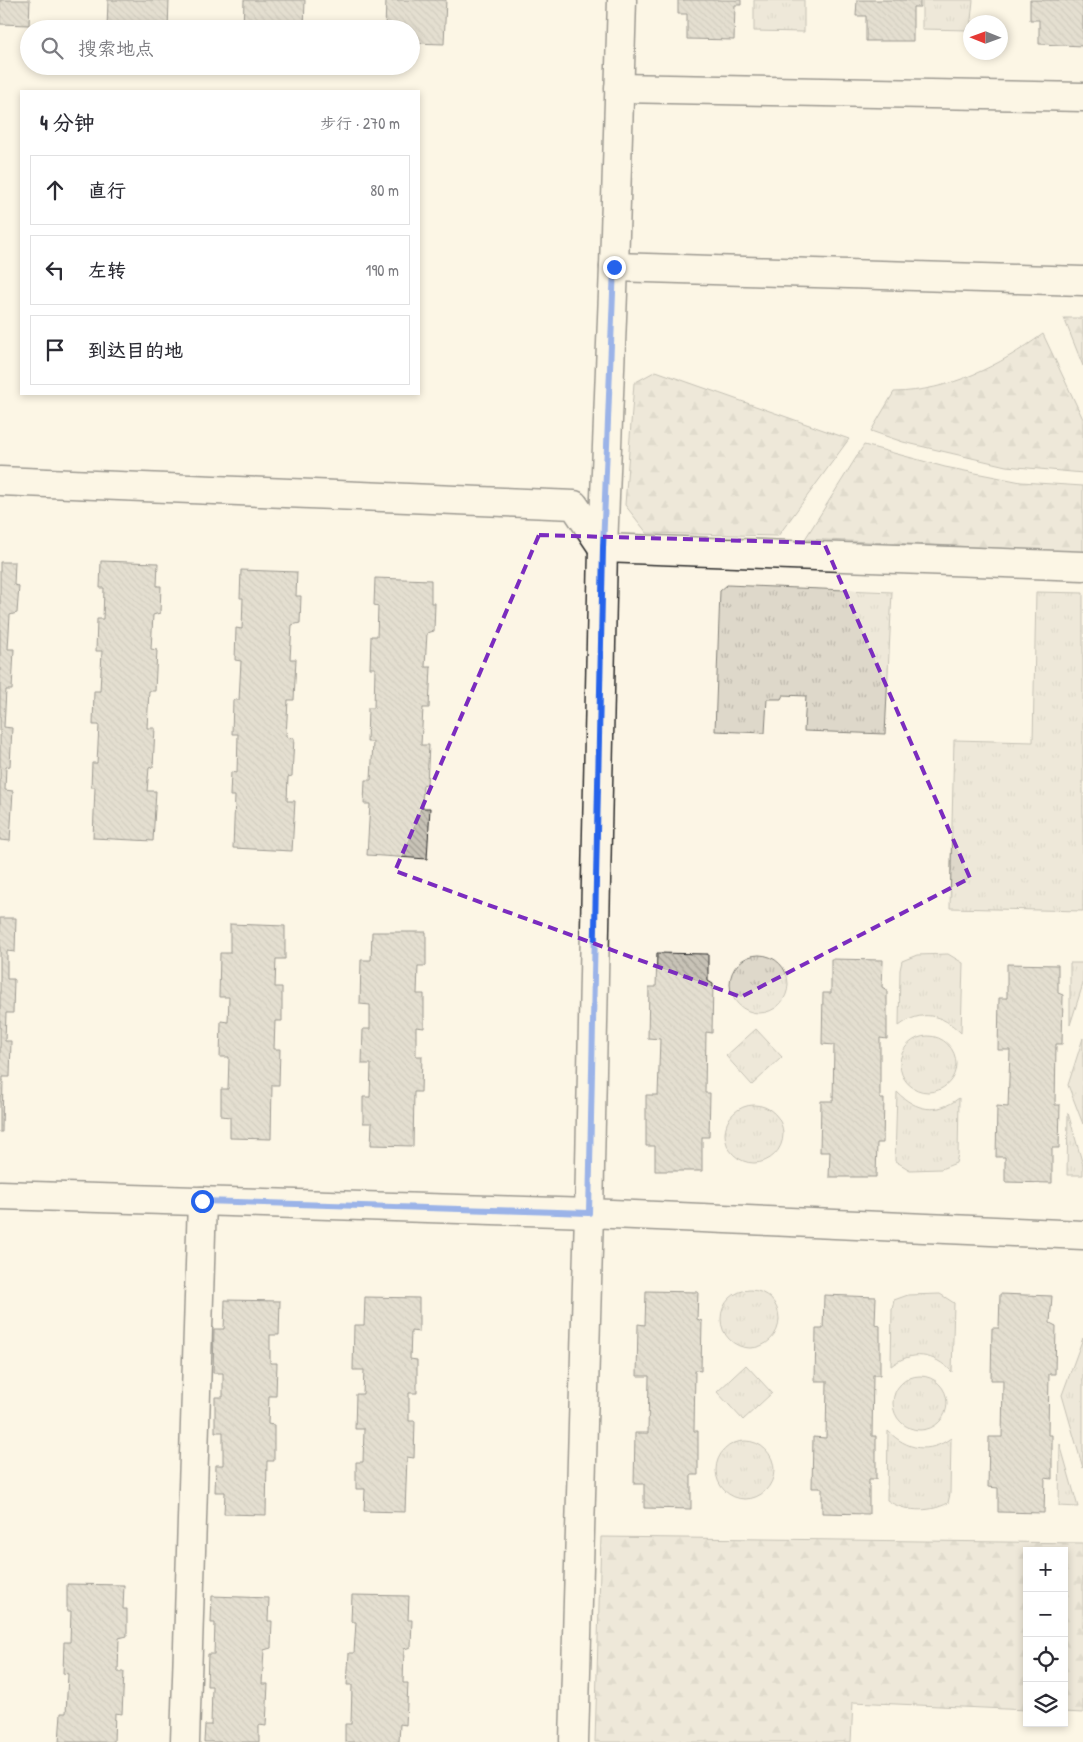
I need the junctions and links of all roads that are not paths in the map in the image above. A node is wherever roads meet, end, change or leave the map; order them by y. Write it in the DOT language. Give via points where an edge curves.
graph roads {
  1 [pos="622,0"];
  2 [pos="619,88"];
  3 [pos="1083,98"];
  4 [pos="614,267"];
  5 [pos="1083,281"];
  6 [pos="0,481"];
  7 [pos="603,548"];
  8 [pos="1083,566"];
  9 [pos="0,1195"];
  10 [pos="202,1201"];
  11 [pos="589,1213"];
  12 [pos="1083,1235"];
  13 [pos="185,1742"];
  14 [pos="574,1742"];
  1 -- 2 [label="lane"];
  2 -- 3 [label="lane"];
  2 -- 4 [label="lane"];
  4 -- 5 [label="lane"];
  4 -- 7 [label="lane"];
  6 -- 7 [label="lane" via="574,505"];
  7 -- 8 [label="lane"];
  7 -- 11 [label="lane"];
  9 -- 10 [label="lane"];
  10 -- 11 [label="lane"];
  10 -- 13 [label="lane"];
  11 -- 12 [label="lane"];
  11 -- 14 [label="lane"];
}
